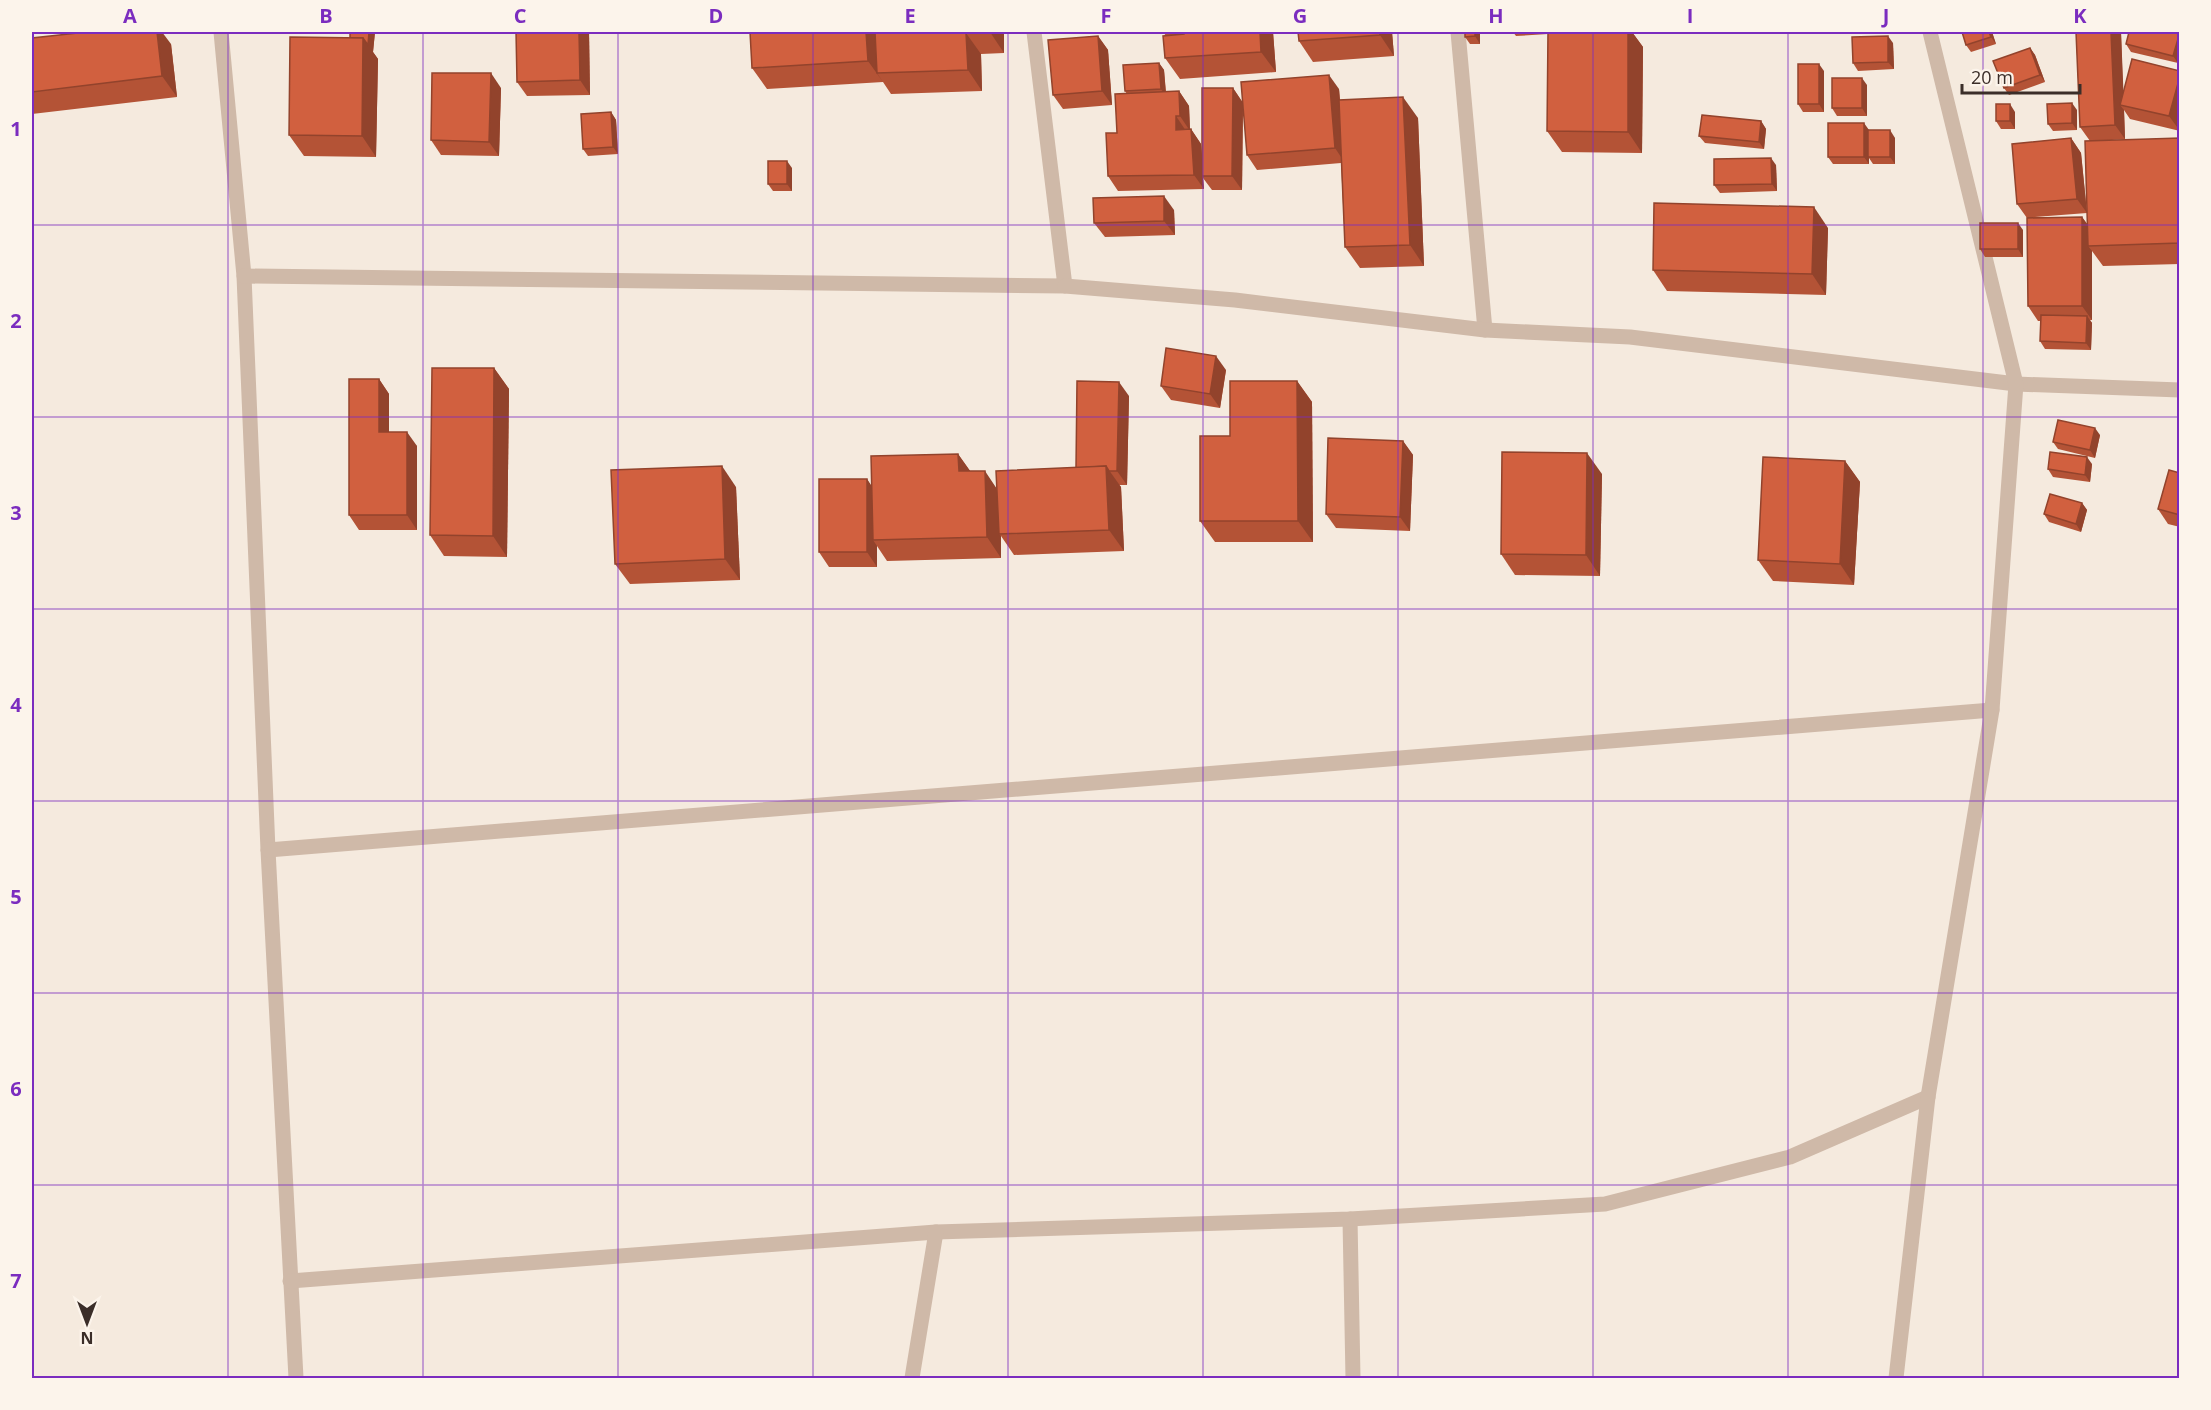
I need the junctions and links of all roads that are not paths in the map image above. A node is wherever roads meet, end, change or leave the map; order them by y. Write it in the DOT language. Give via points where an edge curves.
graph roads {
  1 [pos="221,32"];
  2 [pos="1034,32"];
  3 [pos="1458,32"];
  4 [pos="1930,32"];
  5 [pos="244,276"];
  6 [pos="1065,286"];
  7 [pos="1485,330"];
  8 [pos="2016,384"];
  9 [pos="2180,390"];
  10 [pos="1992,710"];
  11 [pos="268,850"];
  12 [pos="1928,1097"];
  13 [pos="1350,1219"];
  14 [pos="936,1232"];
  15 [pos="290,1281"];
  16 [pos="296,1378"];
  17 [pos="912,1378"];
  18 [pos="1353,1378"];
  19 [pos="1896,1378"];
  1 -- 5 [label="street"];
  2 -- 6 [label="street"];
  3 -- 7 [label="street"];
  4 -- 8 [label="street"];
  5 -- 6 [label="street"];
  5 -- 11 [label="street"];
  6 -- 7 [label="street" via="1235,300"];
  7 -- 8 [label="street" via="1630,337"];
  8 -- 9 [label="street"];
  8 -- 10 [label="street"];
  10 -- 11 [label="street"];
  10 -- 12 [label="street"];
  11 -- 15 [label="street"];
  12 -- 13 [label="street" via="1790,1156 1605,1204"];
  12 -- 19 [label="street"];
  13 -- 14 [label="street"];
  13 -- 18 [label="street"];
  14 -- 15 [label="street"];
  14 -- 17 [label="street"];
  15 -- 16 [label="street"];
}
